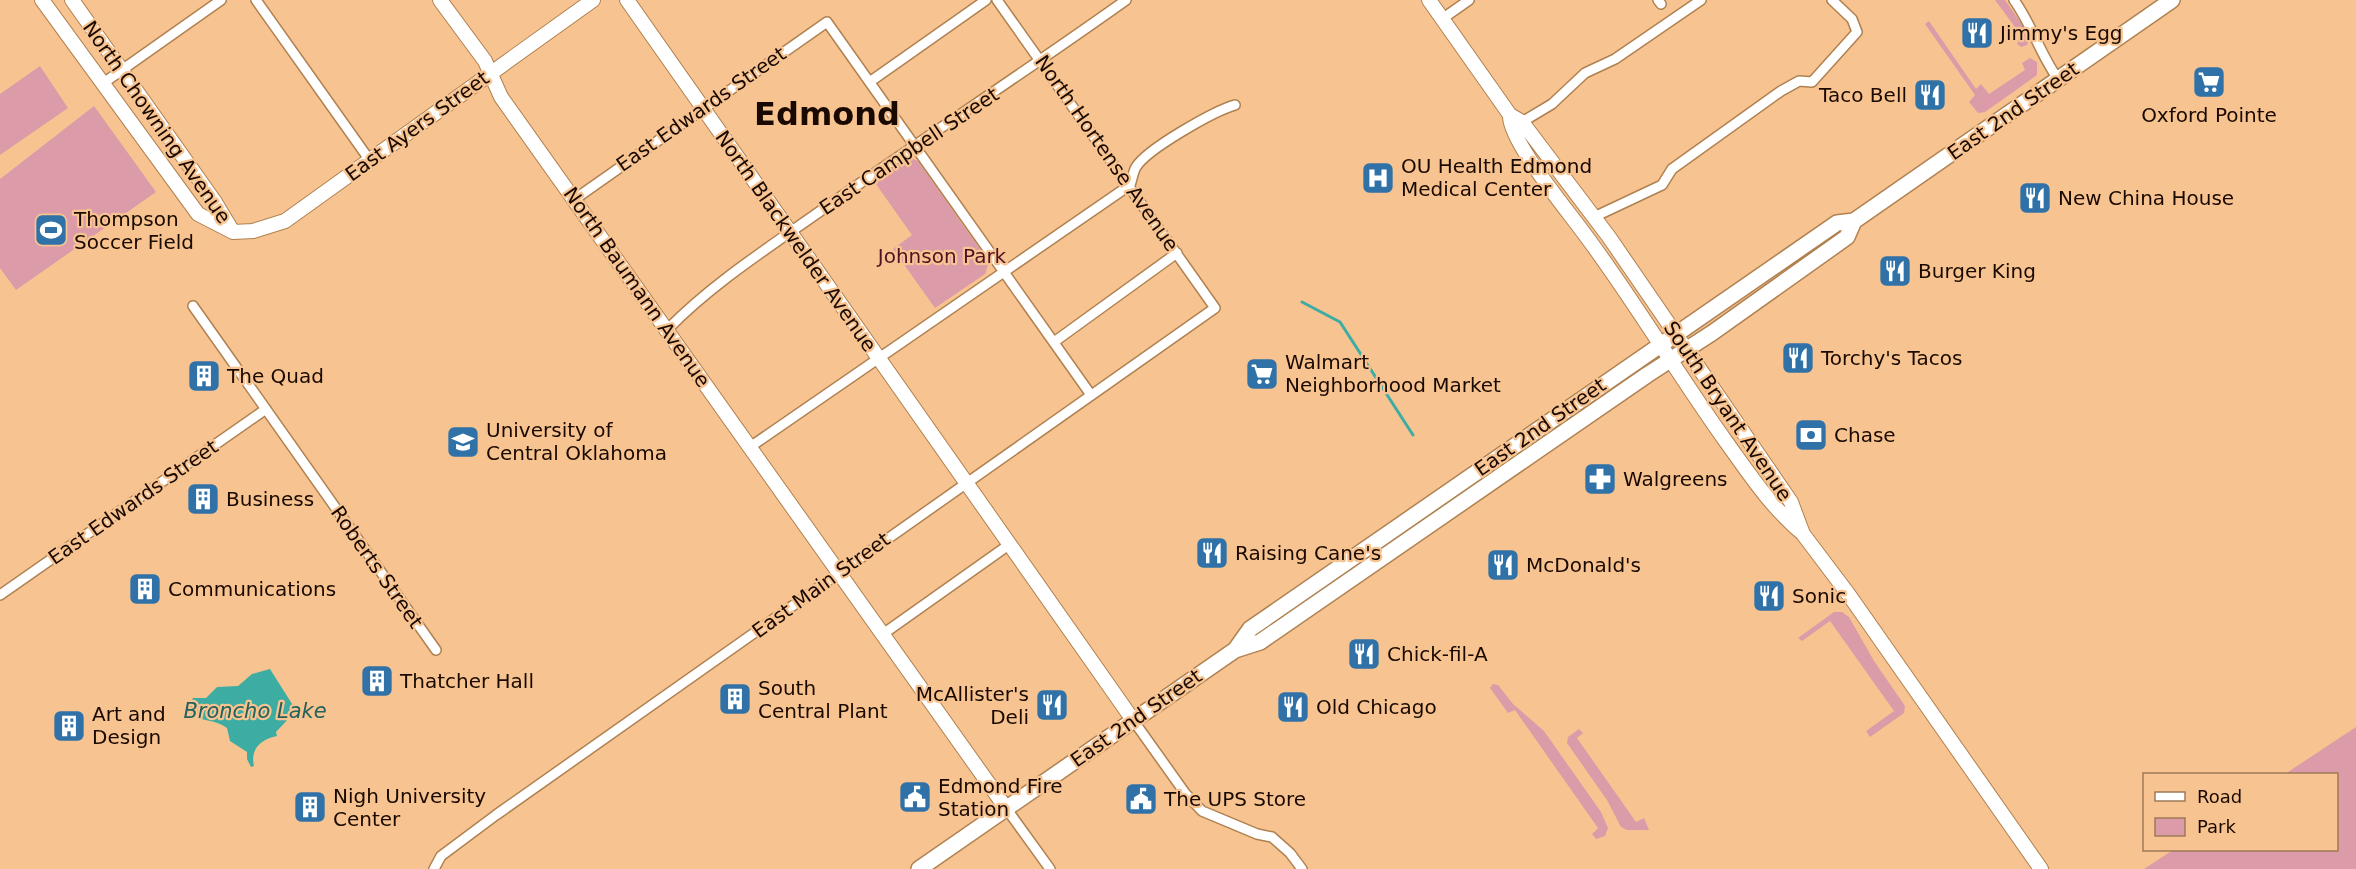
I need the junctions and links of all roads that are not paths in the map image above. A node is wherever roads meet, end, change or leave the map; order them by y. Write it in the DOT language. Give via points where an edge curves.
graph roads {
  1 [pos="42,0"];
  2 [pos="72,0"];
  3 [pos="221,0"];
  4 [pos="256,0"];
  5 [pos="440,0"];
  6 [pos="593,0"];
  7 [pos="627,0"];
  8 [pos="986,0"];
  9 [pos="997,0"];
  10 [pos="1126,0"];
  11 [pos="1430,0"];
  12 [pos="1469,0"];
  13 [pos="1701,0"];
  14 [pos="1832,0"];
  15 [pos="2014,0"];
  16 [pos="2172,0"];
  17 [pos="1442,19"];
  18 [pos="1042,60"];
  19 [pos="120,69"];
  20 [pos="491,72"];
  21 [pos="2058,79"];
  22 [pos="871,81"];
  23 [pos="102,84"];
  24 [pos="1235,105"];
  25 [pos="703,108"];
  26 [pos="1516,118"];
  27 [pos="914,144"];
  28 [pos="370,162"];
  29 [pos="1130,186"];
  30 [pos="575,199"];
  31 [pos="1594,217"];
  32 [pos="1854,221"];
  33 [pos="233,232"];
  34 [pos="790,233"];
  35 [pos="1177,253"];
  36 [pos="1005,273"];
  37 [pos="194,306"];
  38 [pos="1215,308"];
  39 [pos="668,329"];
  40 [pos="1676,335"];
  41 [pos="1054,342"];
  42 [pos="1660,345"];
  43 [pos="1685,350"];
  44 [pos="1670,360"];
  45 [pos="879,361"];
  46 [pos="1091,395"];
  47 [pos="266,409"];
  48 [pos="750,447"];
  49 [pos="1506,450"];
  50 [pos="1497,478"];
  51 [pos="966,481"];
  52 [pos="1803,534"];
  53 [pos="1010,544"];
  54 [pos="839,572"];
  55 [pos="1329,574"];
  56 [pos="0,595"];
  57 [pos="1296,617"];
  58 [pos="883,634"];
  59 [pos="436,650"];
  60 [pos="1235,650"];
  61 [pos="1133,720"];
  62 [pos="1006,808"];
  63 [pos="434,869"];
  64 [pos="919,869"];
  65 [pos="1050,869"];
  66 [pos="1302,869"];
  67 [pos="2041,869"];
  1 -- 23 [label="street, North Chowning Avenue"];
  2 -- 19 [label="street, North Chowning Avenue"];
  3 -- 19 [label="street"];
  4 -- 28 [label="street"];
  5 -- 20 [label="street, North Baumann Avenue"];
  6 -- 20 [label="street, East Ayers Street"];
  7 -- 25 [label="street, North Blackwelder Avenue"];
  8 -- 22 [label="street"];
  9 -- 18 [label="street, North Hortense Avenue"];
  10 -- 18 [label="street, East Campbell Street"];
  11 -- 17 [label="street"];
  12 -- 17 [label="street"];
  13 -- 26 [label="street" via="1615,59 1585,73 1552,104"];
  14 -- 31 [label="street" via="1852,19 1857,32 1820,75 1812,82 1799,81 1781,91 1672,169 1662,185"];
  15 -- 21 [label="street"];
  16 -- 21 [label="main road, East 2nd Street"];
  17 -- 26 [label="street"];
  18 -- 27 [label="street, East Campbell Street"];
  18 -- 29 [label="street, North Hortense Avenue"];
  19 -- 23 [label="street"];
  19 -- 33 [label="street, North Chowning Avenue" via="216,202"];
  20 -- 28 [label="street, East Ayers Street"];
  20 -- 30 [label="street, North Baumann Avenue" via="501,97"];
  21 -- 32 [label="main road, East 2nd Street"];
  22 -- 25 [label="street, East Edwards Street" via="827,22"];
  22 -- 27 [label="street"];
  23 -- 33 [label="street, North Chowning Avenue" via="198,214"];
  24 -- 29 [label="street" via="1184,130 1155,151 1136,167"];
  25 -- 30 [label="street, East Edwards Street"];
  25 -- 34 [label="street, North Blackwelder Avenue"];
  26 -- 31 [label="street, South Bryant Avenue"];
  26 -- 42 [label="street" via="1509,125 1527,154"];
  27 -- 34 [label="street, East Campbell Street"];
  27 -- 36 [label="street"];
  28 -- 33 [label="street, East Ayers Street" via="285,221 253,231"];
  29 -- 35 [label="street, North Hortense Avenue"];
  29 -- 36 [label="street"];
  30 -- 39 [label="street, North Baumann Avenue"];
  31 -- 40 [label="street, South Bryant Avenue"];
  32 -- 40 [label="main road, East 2nd Street" via="1837,223"];
  32 -- 43 [label="main road, East 2nd Street" via="1847,237"];
  34 -- 39 [label="street, East Campbell Street"];
  34 -- 45 [label="street, North Blackwelder Avenue"];
  35 -- 38 [label="street, North Hortense Avenue"];
  35 -- 41 [label="street"];
  36 -- 41 [label="street"];
  36 -- 45 [label="street"];
  37 -- 47 [label="street, Roberts Street"];
  38 -- 46 [label="street, East Main Street"];
  39 -- 48 [label="street, North Baumann Avenue"];
  40 -- 42 [label="main road, East 2nd Street"];
  40 -- 43 [label="street, South Bryant Avenue"];
  41 -- 46 [label="street"];
  42 -- 44 [label="street"];
  42 -- 49 [label="main road, East 2nd Street"];
  43 -- 44 [label="main road, East 2nd Street"];
  43 -- 52 [label="street, South Bryant Avenue" via="1791,502"];
  44 -- 50 [label="main road, East 2nd Street"];
  44 -- 52 [label="street" via="1765,497"];
  45 -- 48 [label="street"];
  45 -- 51 [label="street, North Blackwelder Avenue"];
  46 -- 51 [label="street, East Main Street"];
  47 -- 56 [label="street, East Edwards Street"];
  47 -- 59 [label="street, Roberts Street"];
  48 -- 54 [label="street, North Baumann Avenue"];
  49 -- 50 [label="main road"];
  49 -- 55 [label="main road, East 2nd Street"];
  50 -- 57 [label="main road, East 2nd Street"];
  51 -- 53 [label="street, North Blackwelder Avenue"];
  51 -- 54 [label="street, East Main Street"];
  52 -- 67 [label="street, South Bryant Avenue"];
  53 -- 58 [label="street"];
  53 -- 61 [label="street, North Blackwelder Avenue"];
  54 -- 58 [label="street, North Baumann Avenue"];
  54 -- 63 [label="street, East Main Street" via="454,846 441,856"];
  55 -- 57 [label="main road" via="1328,583 1306,600"];
  55 -- 60 [label="main road, East 2nd Street" via="1250,629"];
  57 -- 60 [label="main road, East 2nd Street" via="1260,642"];
  58 -- 62 [label="street, North Baumann Avenue"];
  60 -- 61 [label="main road, East 2nd Street"];
  61 -- 62 [label="main road, East 2nd Street"];
  61 -- 66 [label="street" via="1202,811 1272,837"];
  62 -- 64 [label="main road, East 2nd Street"];
  62 -- 65 [label="street"];
}
